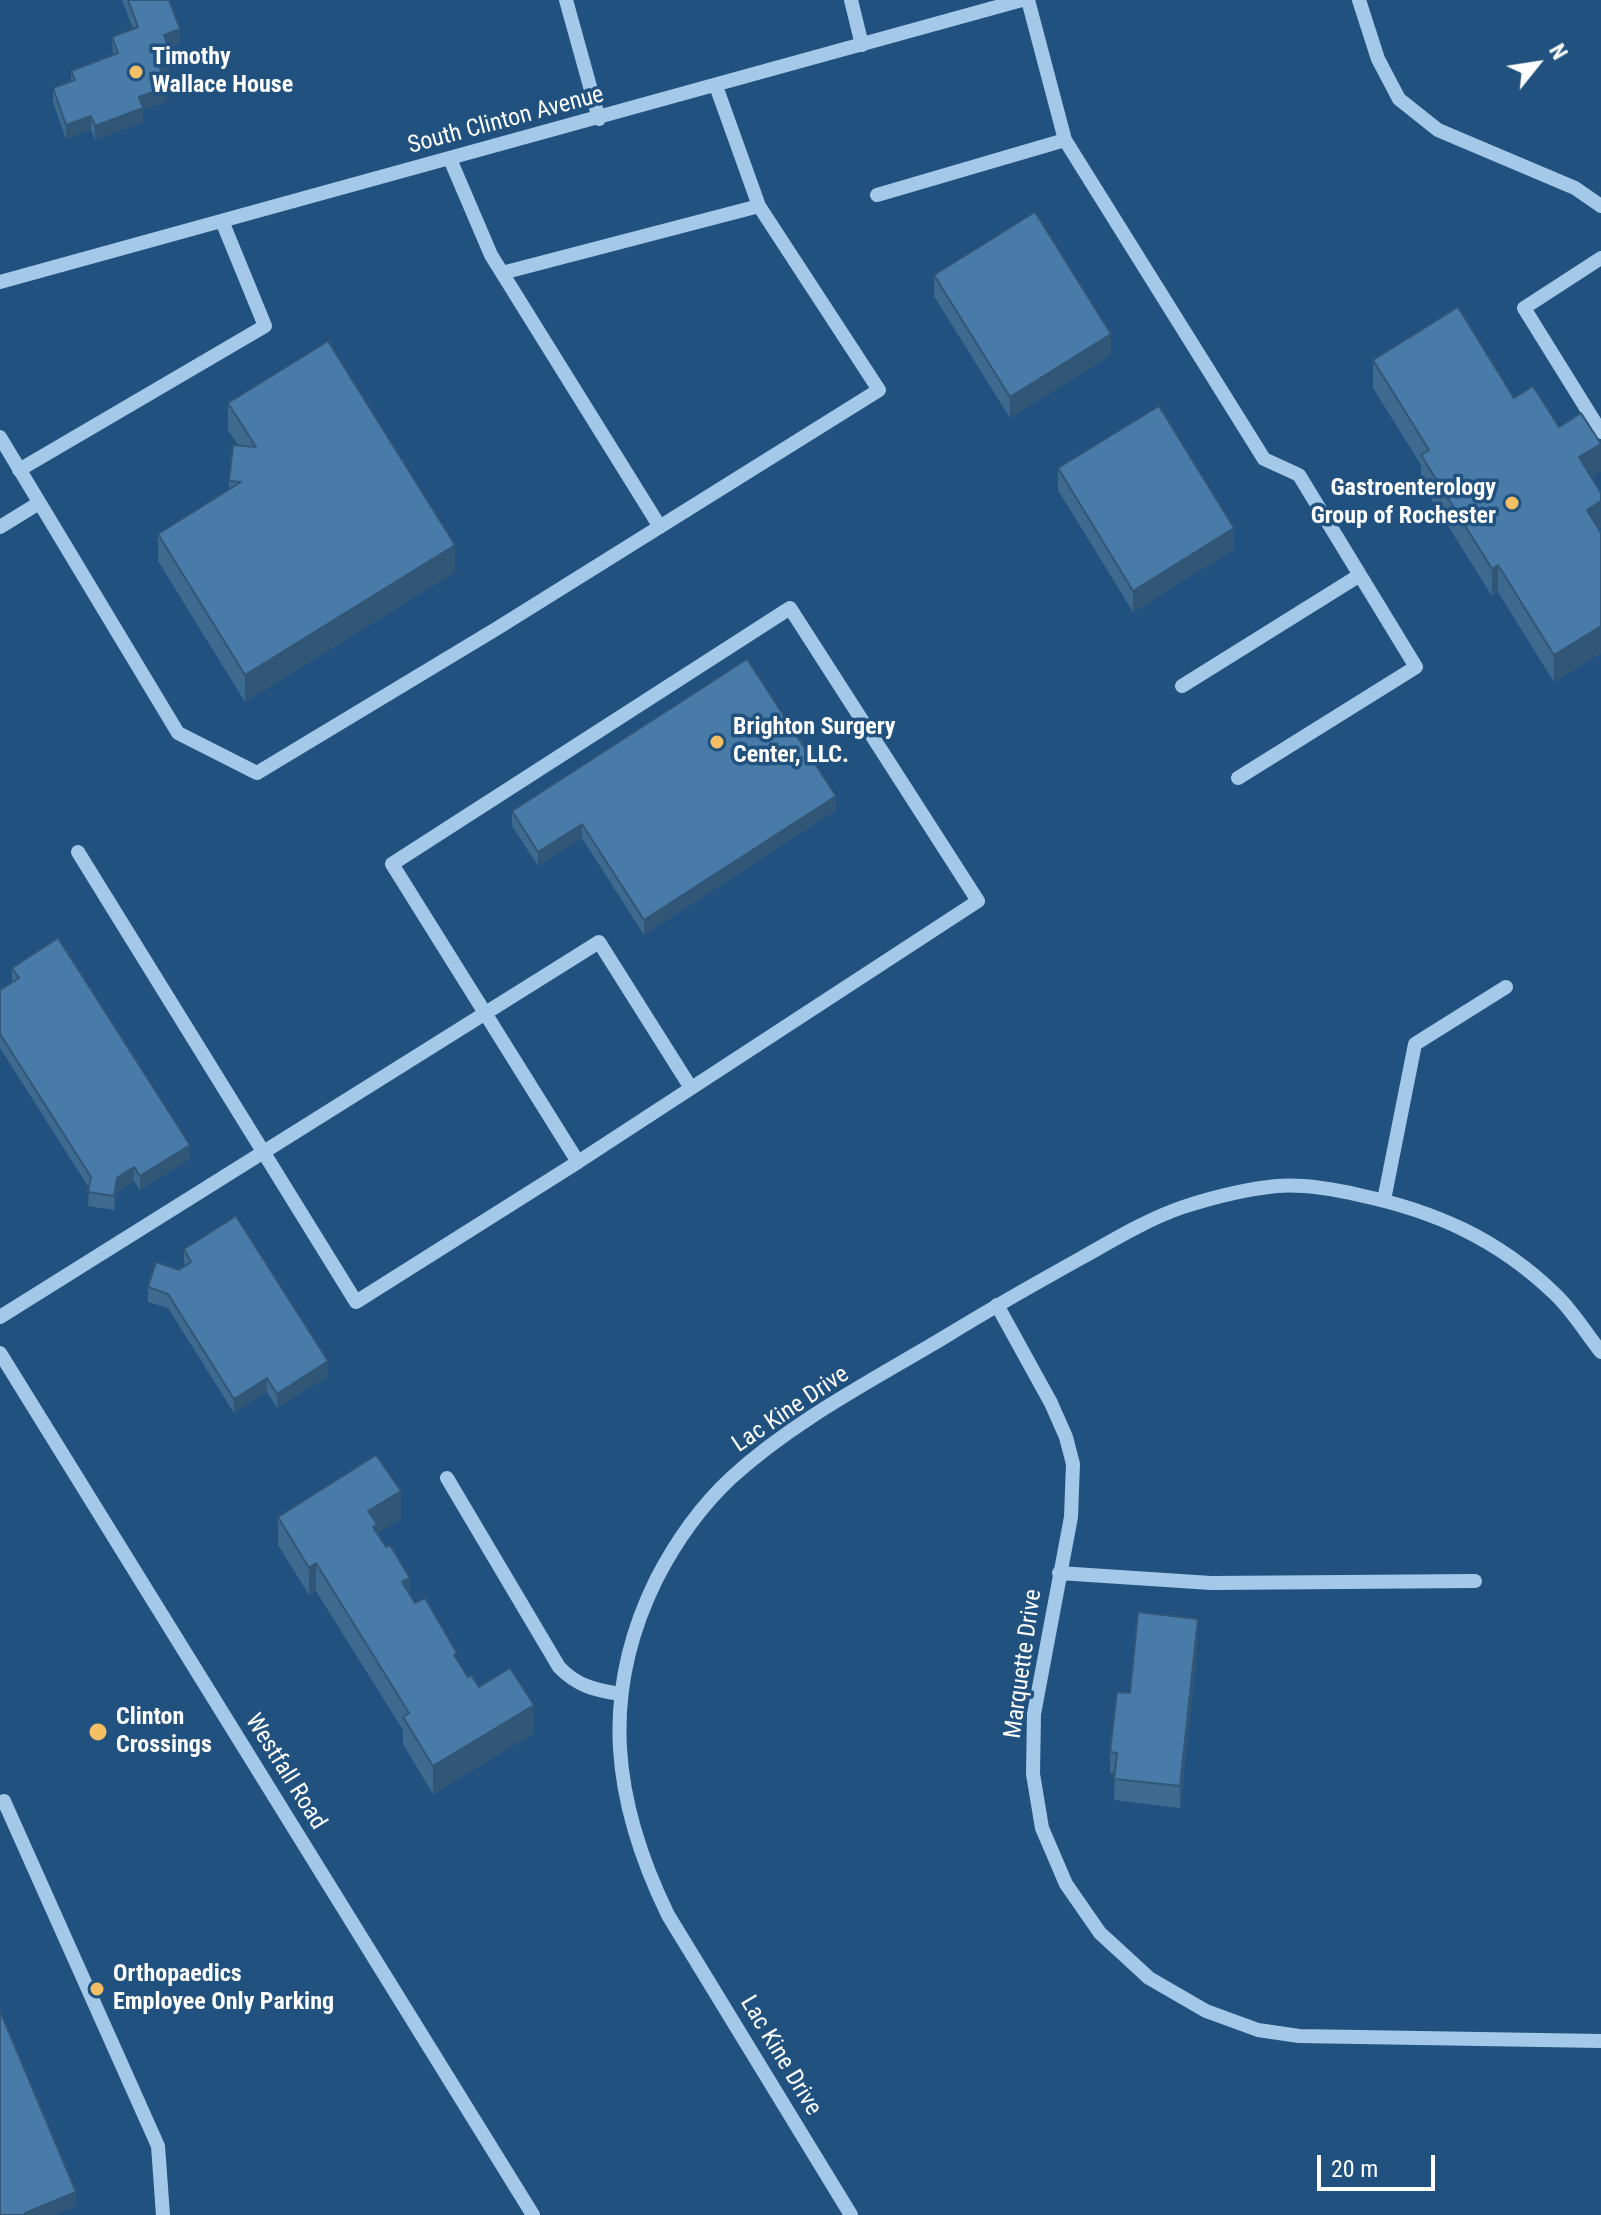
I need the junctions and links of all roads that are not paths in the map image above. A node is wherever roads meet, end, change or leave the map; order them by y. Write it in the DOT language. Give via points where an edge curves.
graph roads {
  1 [pos="566,0"];
  2 [pos="851,0"];
  3 [pos="1025,0"];
  4 [pos="1359,0"];
  5 [pos="862,45"];
  6 [pos="716,86"];
  7 [pos="599,119"];
  8 [pos="1065,140"];
  9 [pos="450,159"];
  10 [pos="877,195"];
  11 [pos="759,206"];
  12 [pos="1601,206"];
  13 [pos="222,221"];
  14 [pos="1601,258"];
  15 [pos="502,273"];
  16 [pos="0,282"];
  17 [pos="1601,432"];
  18 [pos="0,437"];
  19 [pos="19,470"];
  20 [pos="39,503"];
  21 [pos="0,527"];
  22 [pos="660,527"];
  23 [pos="1360,575"];
  24 [pos="1182,686"];
  25 [pos="1238,778"];
  26 [pos="78,852"];
  27 [pos="1506,987"];
  28 [pos="485,1014"];
  29 [pos="691,1088"];
  30 [pos="263,1153"];
  31 [pos="578,1162"];
  32 [pos="1384,1200"];
  33 [pos="997,1305"];
  34 [pos="0,1317"];
  35 [pos="1601,1352"];
  36 [pos="0,1353"];
  37 [pos="447,1478"];
  38 [pos="1059,1573"];
  39 [pos="1475,1581"];
  40 [pos="620,1694"];
  41 [pos="0,1803"];
  42 [pos="1601,2041"];
  43 [pos="163,2215"];
  44 [pos="533,2215"];
  45 [pos="851,2215"];
  1 -- 7 [label="street"];
  2 -- 5 [label="street"];
  3 -- 5 [label="street, South Clinton Avenue"];
  3 -- 8 [label="street"];
  4 -- 12 [label="street" via="1378,59 1399,99 1438,130 1575,188"];
  5 -- 6 [label="street, South Clinton Avenue"];
  6 -- 7 [label="street, South Clinton Avenue"];
  6 -- 11 [label="street"];
  7 -- 9 [label="street, South Clinton Avenue"];
  8 -- 10 [label="street"];
  8 -- 23 [label="street" via="1264,459 1299,475"];
  9 -- 13 [label="street, South Clinton Avenue"];
  9 -- 15 [label="street"];
  11 -- 15 [label="street"];
  11 -- 22 [label="street" via="879,390"];
  13 -- 16 [label="street, South Clinton Avenue"];
  13 -- 19 [label="street" via="265,326"];
  14 -- 17 [label="street" via="1524,308"];
  15 -- 22 [label="street"];
  18 -- 19 [label="street"];
  19 -- 20 [label="street"];
  20 -- 21 [label="street"];
  20 -- 22 [label="street" via="178,733 257,773"];
  23 -- 24 [label="street"];
  23 -- 25 [label="street" via="1416,667"];
  26 -- 30 [label="street"];
  27 -- 32 [label="street" via="1415,1044"];
  28 -- 29 [label="street" via="599,942"];
  28 -- 29 [label="street" via="392,864 790,608 978,901"];
  28 -- 30 [label="street"];
  28 -- 31 [label="street"];
  29 -- 31 [label="street"];
  30 -- 31 [label="street" via="356,1302"];
  30 -- 34 [label="street"];
  32 -- 33 [label="street, Lac Kine Drive" via="1280,1186 1231,1193 1135,1228"];
  32 -- 35 [label="street, Lac Kine Drive" via="1453,1223 1508,1254 1557,1296"];
  33 -- 38 [label="street, Marquette Drive" via="1051,1403 1073,1464 1071,1517"];
  33 -- 40 [label="street, Lac Kine Drive" via="814,1416 729,1479 688,1526 664,1564 631,1641"];
  36 -- 44 [label="street, Westfall Road"];
  37 -- 40 [label="street" via="559,1667 572,1681 592,1690"];
  38 -- 39 [label="street" via="1211,1583"];
  38 -- 42 [label="street, Marquette Drive" via="1034,1714 1033,1774 1042,1828 1066,1884 1100,1933 1149,1978 1206,2011 1258,2030 1299,2036"];
  40 -- 45 [label="street, Lac Kine Drive" via="624,1790 648,1873 676,1929"];
  41 -- 43 [label="street" via="4,1801 158,2146"];
}
